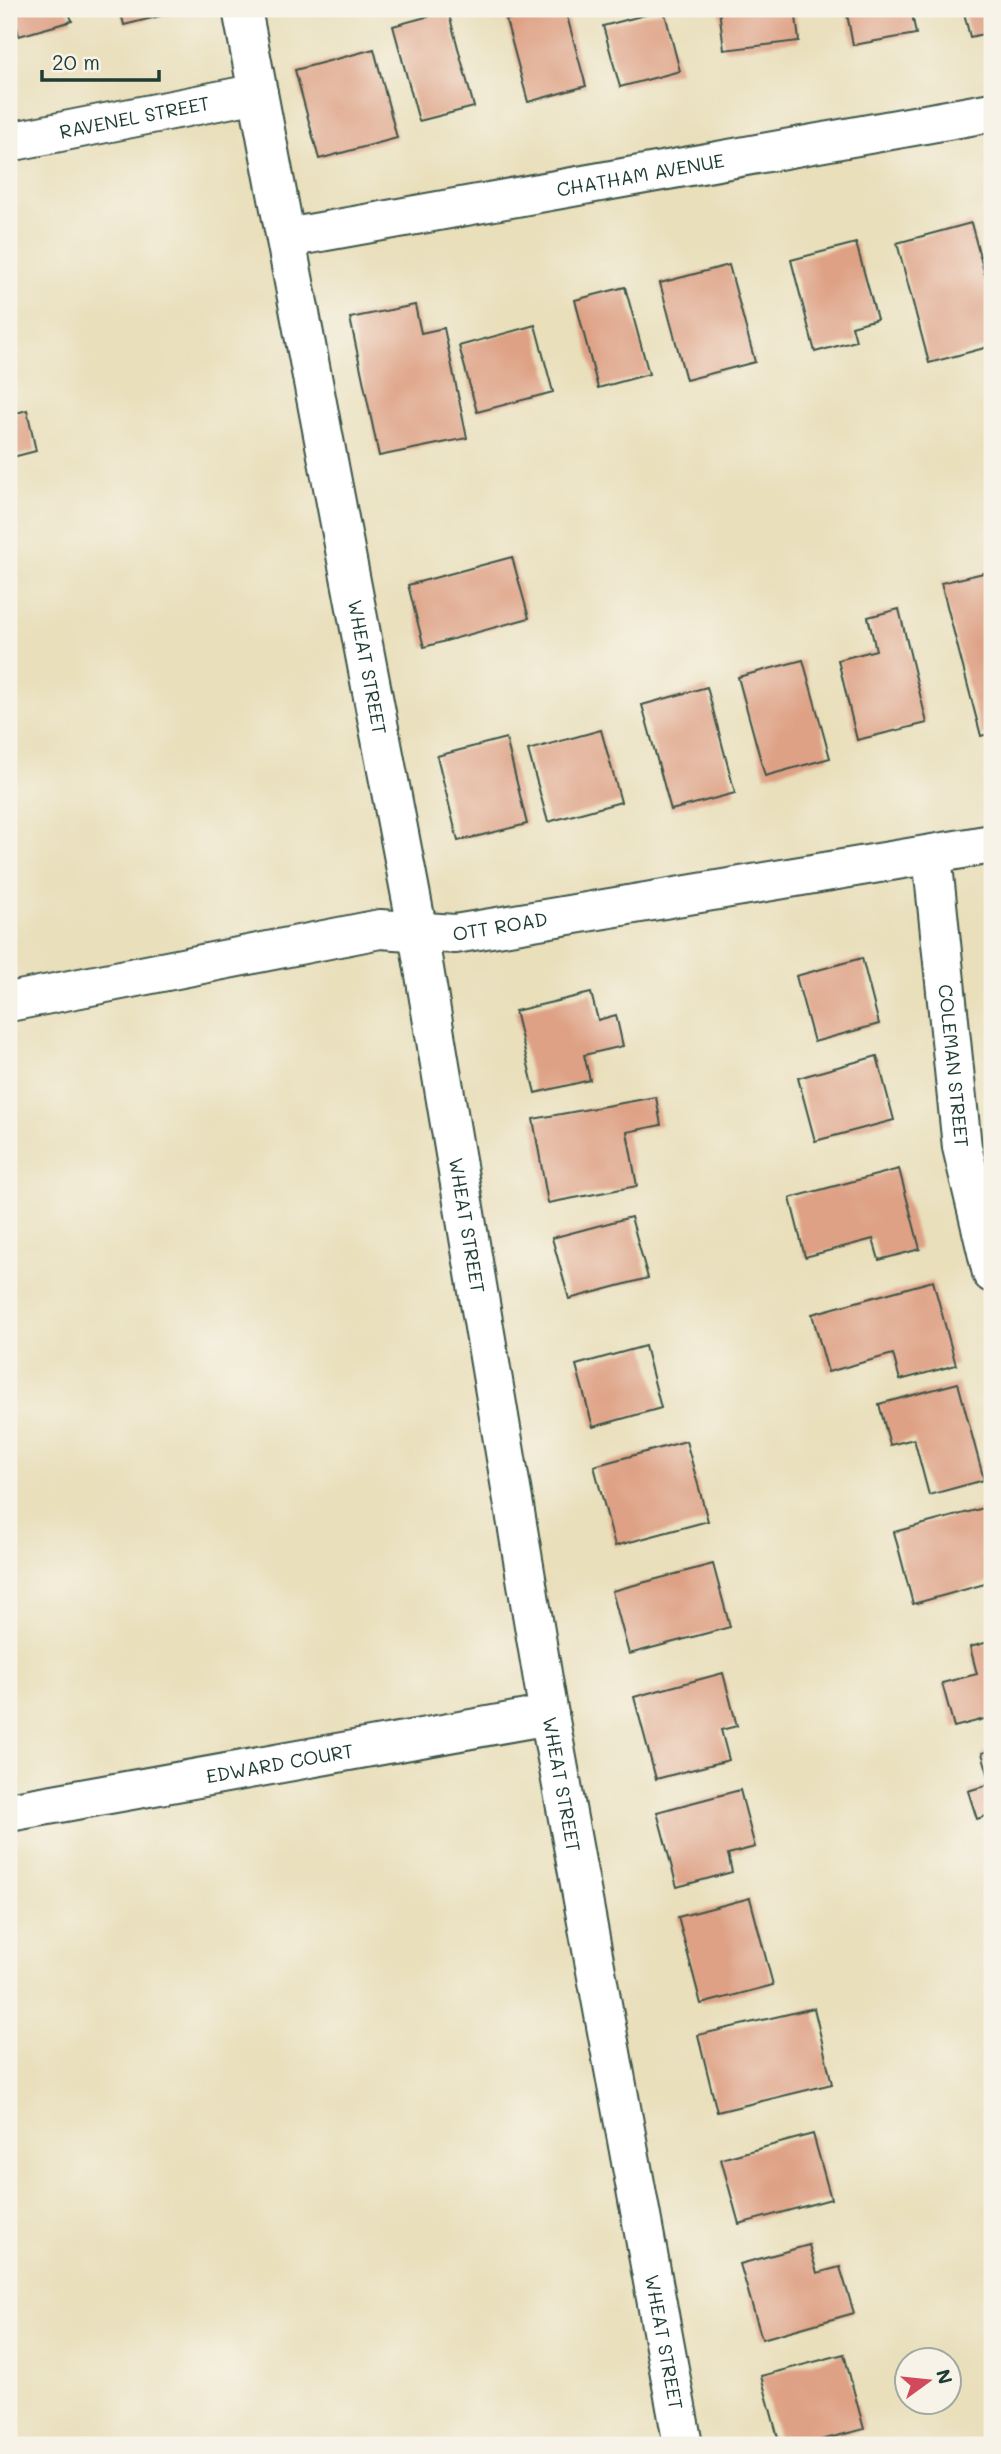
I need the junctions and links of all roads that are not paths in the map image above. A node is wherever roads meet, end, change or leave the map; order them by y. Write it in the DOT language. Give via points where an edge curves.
graph roads {
  1 [pos="242,9"];
  2 [pos="258,93"];
  3 [pos="992,112"];
  4 [pos="9,142"];
  5 [pos="287,238"];
  6 [pos="992,844"];
  7 [pos="932,855"];
  8 [pos="418,933"];
  9 [pos="9,1002"];
  10 [pos="992,1273"];
  11 [pos="549,1715"];
  12 [pos="9,1812"];
  13 [pos="683,2445"];
  1 -- 2 [label="street, WHEAT STREET"];
  2 -- 4 [label="street, RAVENEL STREET"];
  2 -- 5 [label="street, WHEAT STREET"];
  3 -- 5 [label="street, CHATHAM AVENUE"];
  5 -- 8 [label="street, WHEAT STREET"];
  6 -- 7 [label="street, OTT ROAD"];
  7 -- 8 [label="street, OTT ROAD" via="455,934"];
  7 -- 10 [label="street, COLEMAN STREET" via="962,1147"];
  8 -- 9 [label="street, OTT ROAD" via="380,929"];
  8 -- 11 [label="street, WHEAT STREET"];
  11 -- 12 [label="street, EDWARD COURT"];
  11 -- 13 [label="street, WHEAT STREET"];
}
